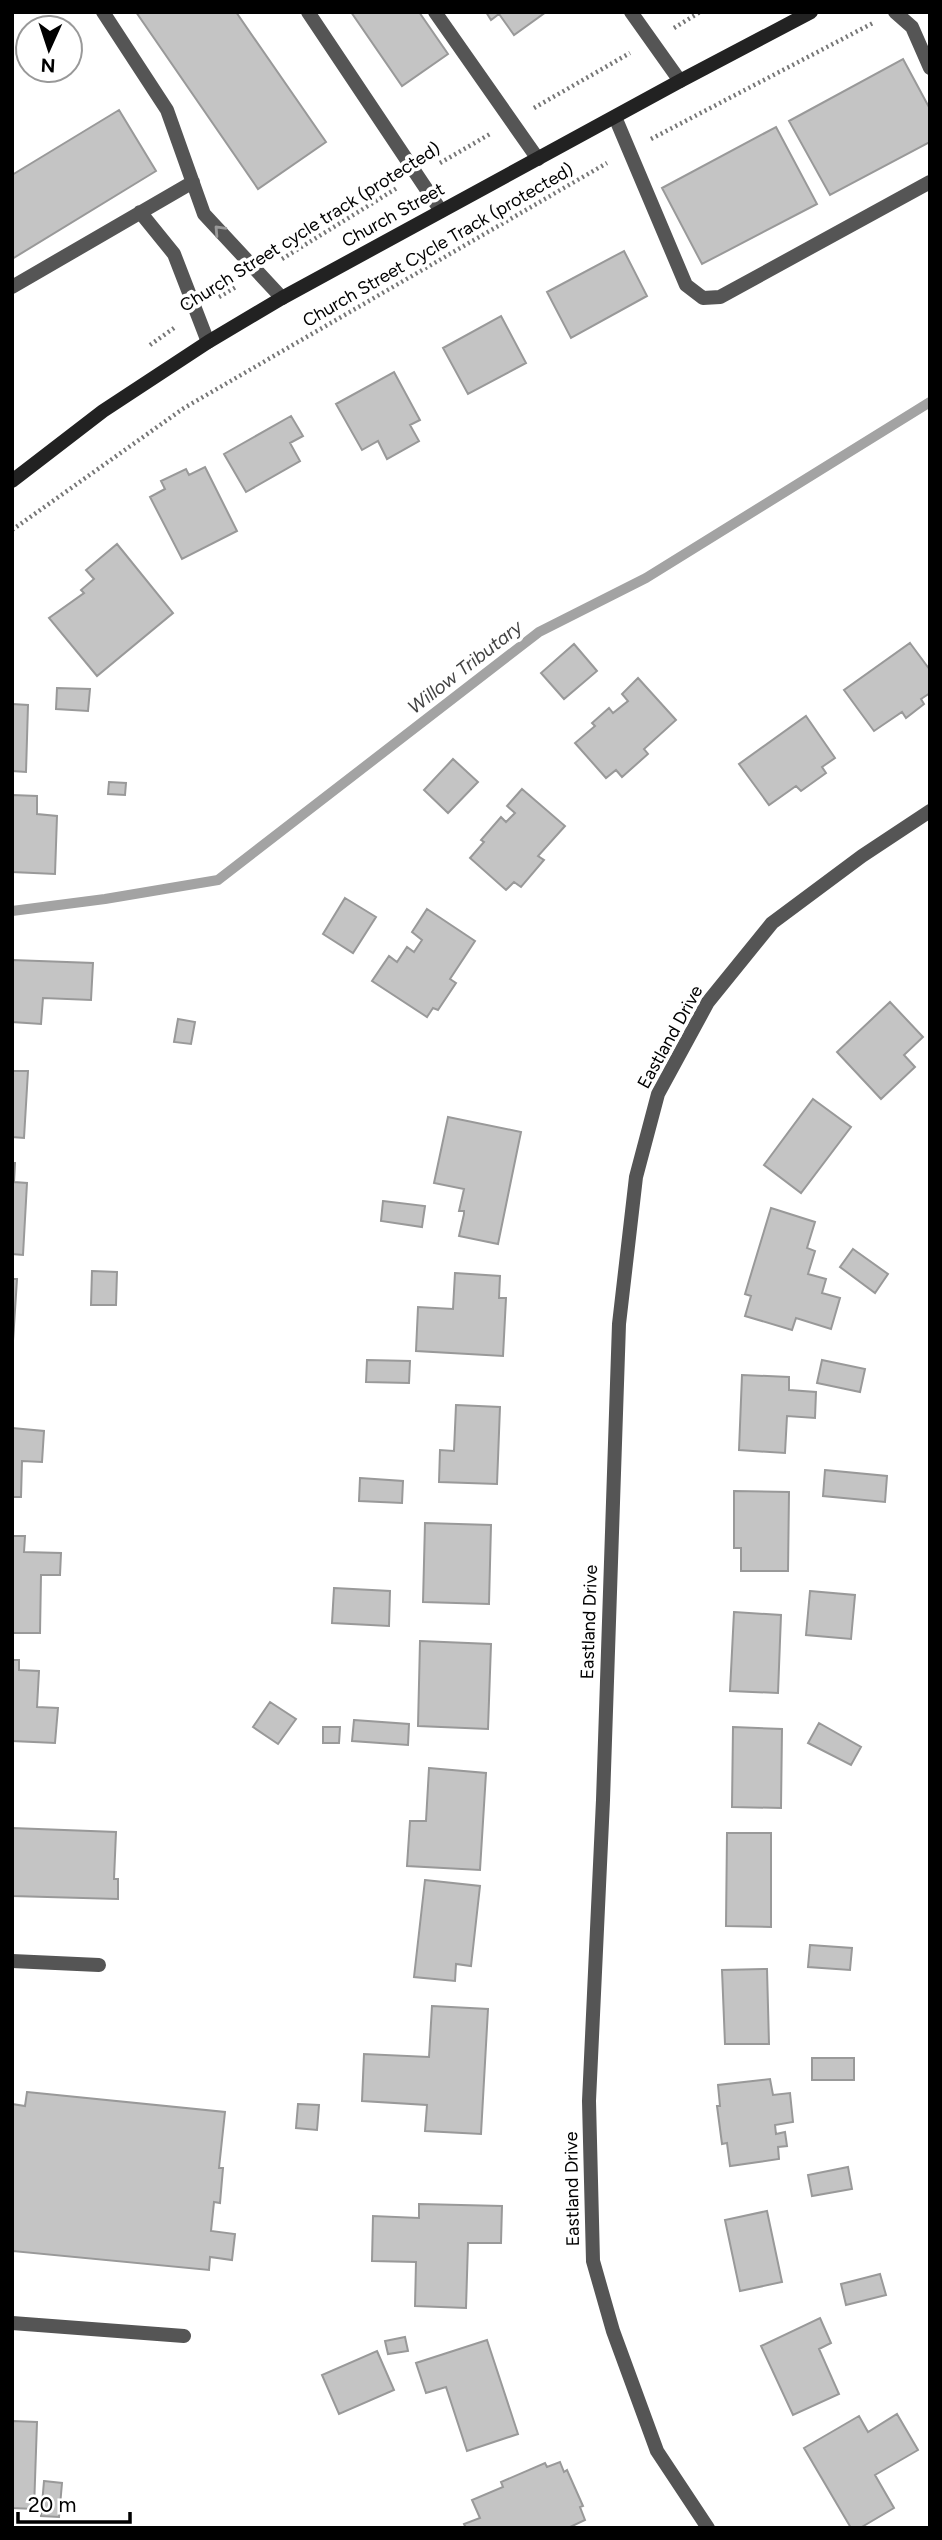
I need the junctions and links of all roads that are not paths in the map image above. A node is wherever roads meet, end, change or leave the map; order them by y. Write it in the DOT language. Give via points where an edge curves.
graph roads {
  1 [pos="103,12"];
  2 [pos="308,12"];
  3 [pos="435,12"];
  4 [pos="631,12"];
  5 [pos="811,12"];
  6 [pos="889,15"];
  7 [pos="930,68"];
  8 [pos="680,81"];
  9 [pos="615,117"];
  10 [pos="538,159"];
  11 [pos="192,182"];
  12 [pos="930,182"];
  13 [pos="441,211"];
  14 [pos="140,212"];
  15 [pos="12,287"];
  16 [pos="282,298"];
  17 [pos="208,342"];
  18 [pos="12,481"];
  19 [pos="930,811"];
  20 [pos="12,1961"];
  21 [pos="99,1965"];
  22 [pos="12,2323"];
  23 [pos="184,2336"];
  24 [pos="708,2528"];
  1 -- 11 [label="street" via="167,110"];
  2 -- 13 [label="street"];
  3 -- 10 [label="street"];
  4 -- 8 [label="street"];
  5 -- 8 [label="main road, Church Street"];
  6 -- 7 [label="street" via="912,27"];
  8 -- 9 [label="main road, Church Street"];
  9 -- 10 [label="main road, Church Street"];
  9 -- 12 [label="street" via="686,285 703,298 719,296"];
  10 -- 13 [label="main road, Church Street"];
  11 -- 14 [label="street"];
  16 -- 11 [label="street, one-way" via="204,214"];
  13 -- 16 [label="main road, Church Street"];
  14 -- 15 [label="street"];
  14 -- 17 [label="street" via="174,254"];
  16 -- 17 [label="main road, Church Street"];
  17 -- 18 [label="main road, Church Street" via="103,411"];
  19 -- 24 [label="street, Eastland Drive" via="772,923 708,1002 658,1094 636,1177 619,1324 589,2101 593,2260 613,2331 657,2451"];
  20 -- 21 [label="street"];
  22 -- 23 [label="street"];
}
